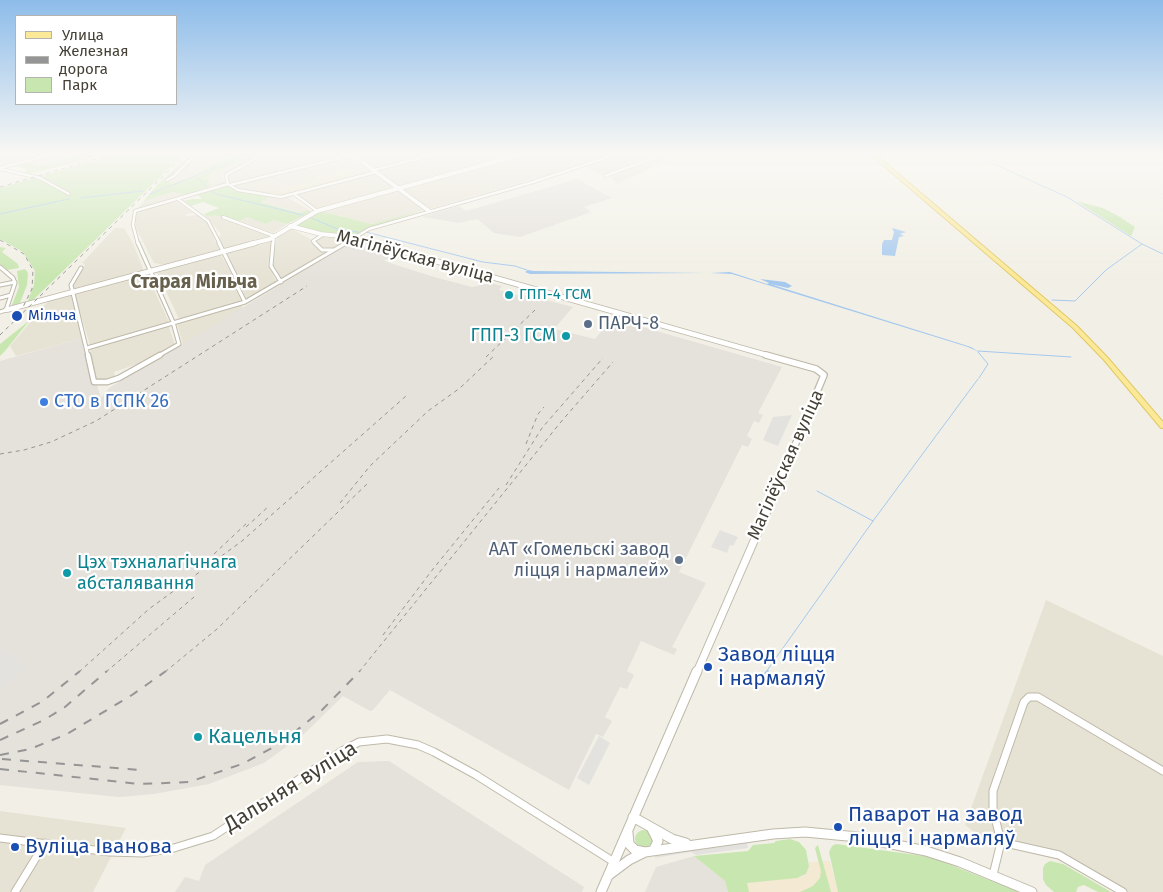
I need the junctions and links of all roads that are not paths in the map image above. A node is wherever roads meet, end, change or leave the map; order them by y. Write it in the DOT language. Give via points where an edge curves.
graph roads {
  1 [pos="187,196"];
  2 [pos="273,196"];
  3 [pos="287,196"];
  4 [pos="296,196"];
  5 [pos="372,196"];
  6 [pos="409,196"];
  7 [pos="484,196"];
  8 [pos="921,196"];
  9 [pos="178,199"];
  10 [pos="317,211"];
  11 [pos="429,211"];
  12 [pos="222,217"];
  13 [pos="290,226"];
  14 [pos="324,234"];
  15 [pos="274,236"];
  16 [pos="355,238"];
  17 [pos="334,250"];
  18 [pos="222,251"];
  19 [pos="0,267"];
  20 [pos="81,268"];
  21 [pos="150,271"];
  22 [pos="15,282"];
  23 [pos="281,282"];
  24 [pos="0,285"];
  25 [pos="72,292"];
  26 [pos="11,295"];
  27 [pos="0,298"];
  28 [pos="245,302"];
  29 [pos="6,310"];
  30 [pos="0,312"];
  31 [pos="173,322"];
  32 [pos="87,348"];
  33 [pos="1163,426"];
  34 [pos="1163,771"];
  35 [pos="633,817"];
  36 [pos="650,826"];
  37 [pos="627,830"];
  38 [pos="0,838"];
  39 [pos="1000,842"];
  40 [pos="45,843"];
  41 [pos="693,844"];
  42 [pos="650,851"];
  43 [pos="614,862"];
  44 [pos="993,875"];
  45 [pos="608,876"];
  46 [pos="1120,891"];
  47 [pos="15,892"];
  48 [pos="601,892"];
  49 [pos="1032,892"];
  1 -- 9 [label="street"];
  2 -- 3 [label="street"];
  4 -- 10 [label="street"];
  5 -- 10 [label="street"];
  6 -- 11 [label="street"];
  7 -- 11 [label="street"];
  8 -- 33 [label="main road" via="1076,327"];
  9 -- 18 [label="street" via="208,221"];
  9 -- 21 [label="street" via="135,211 133,225"];
  10 -- 13 [label="street"];
  11 -- 16 [label="street" via="369,229"];
  12 -- 15 [label="street"];
  13 -- 14 [label="street, Магілёўская вуліца"];
  13 -- 15 [label="street"];
  14 -- 16 [label="street, Магілёўская вуліца"];
  14 -- 17 [label="street" via="313,241 322,250"];
  15 -- 18 [label="street"];
  15 -- 23 [label="street" via="271,266"];
  16 -- 17 [label="street"];
  16 -- 35 [label="street, Магілёўская вуліца" via="816,369 823,374 802,431"];
  17 -- 23 [label="street"];
  18 -- 21 [label="street"];
  18 -- 28 [label="street"];
  19 -- 22 [label="street"];
  20 -- 25 [label="street" via="71,285"];
  21 -- 25 [label="street"];
  21 -- 31 [label="street"];
  22 -- 24 [label="street"];
  22 -- 26 [label="street"];
  23 -- 28 [label="street"];
  25 -- 29 [label="street"];
  25 -- 32 [label="street"];
  26 -- 27 [label="street"];
  26 -- 29 [label="street"];
  28 -- 31 [label="street"];
  29 -- 30 [label="street"];
  31 -- 32 [label="street"];
  31 -- 32 [label="street" via="179,344 120,378 107,382 94,382"];
  34 -- 39 [label="street" via="1038,697 1029,696 992,791"];
  35 -- 36 [label="street, Магілёўская вуліца"];
  35 -- 37 [label="street, Магілёўская вуліца"];
  36 -- 41 [label="street, Магілёўская вуліца" via="672,840"];
  36 -- 42 [label="street" via="658,841"];
  37 -- 42 [label="street" via="629,844 635,850"];
  37 -- 43 [label="street, Магілёўская вуліца"];
  38 -- 40 [label="street, Дальняя вуліца"];
  39 -- 44 [label="street"];
  39 -- 46 [label="street" via="1058,855"];
  40 -- 43 [label="street, Дальняя вуліца" via="110,852 143,853 174,848 213,836 359,742 387,739 418,744 443,756"];
  40 -- 47 [label="street"];
  41 -- 42 [label="street, Магілёўская вуліца"];
  41 -- 44 [label="street, Магілёўская вуліца" via="805,832 839,834 926,851"];
  42 -- 45 [label="street, Магілёўская вуліца" via="629,860"];
  43 -- 45 [label="street, Магілёўская вуліца"];
  44 -- 49 [label="street, Магілёўская вуліца"];
  45 -- 48 [label="street, Магілёўская вуліца"];
}
